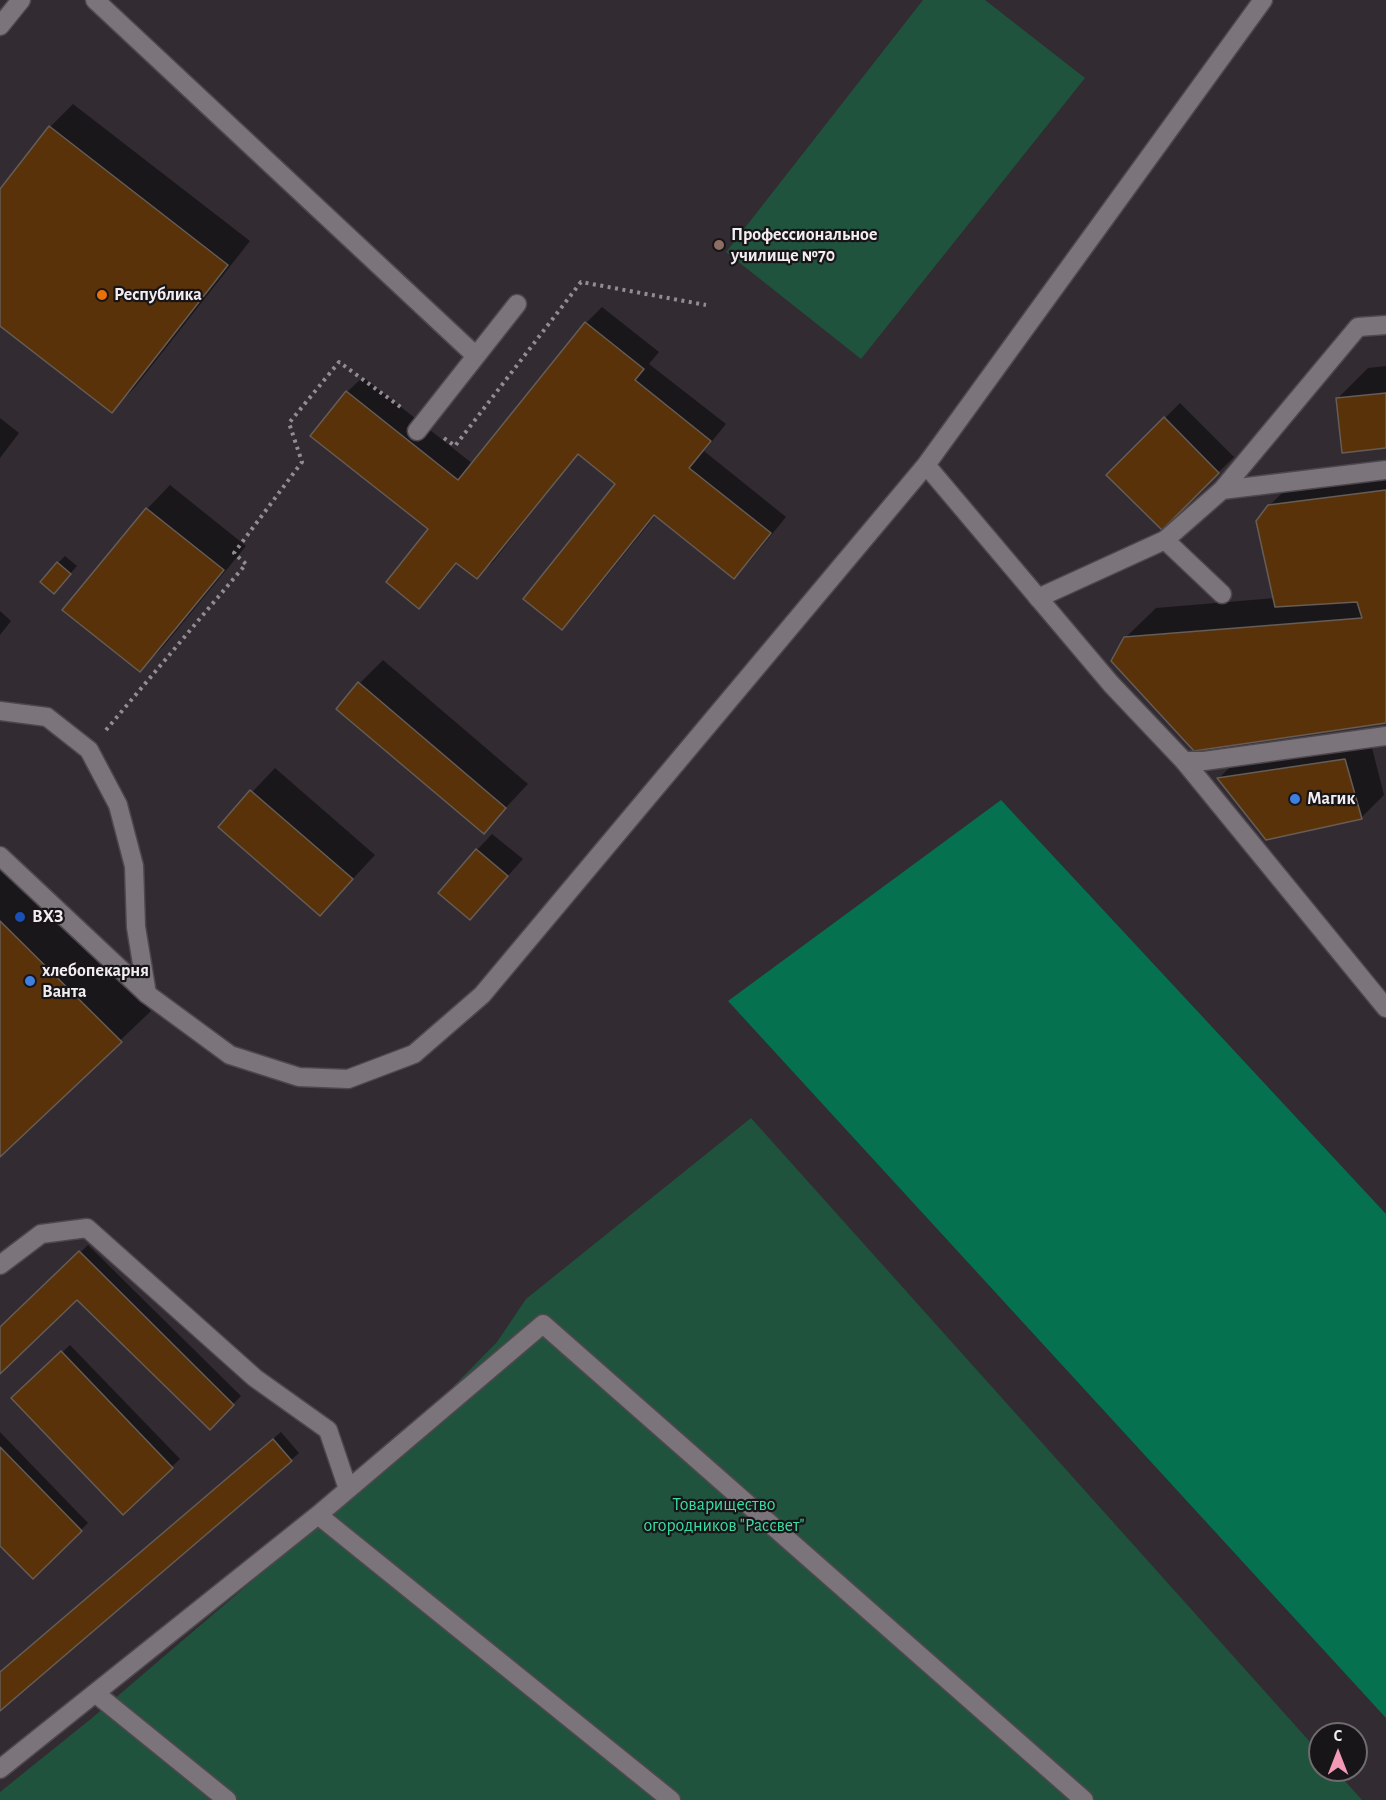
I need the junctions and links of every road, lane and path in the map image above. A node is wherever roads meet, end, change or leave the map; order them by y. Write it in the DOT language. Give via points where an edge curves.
graph roads {
  1 [pos="21,0"];
  2 [pos="95,0"];
  3 [pos="1263,0"];
  4 [pos="0,26"];
  5 [pos="517,304"];
  6 [pos="706,305"];
  7 [pos="1386,325"];
  8 [pos="476,356"];
  9 [pos="420,427"];
  10 [pos="926,465"];
  11 [pos="1386,470"];
  12 [pos="1222,490"];
  13 [pos="1165,540"];
  14 [pos="1222,594"];
  15 [pos="1038,598"];
  16 [pos="0,711"];
  17 [pos="1386,736"];
  18 [pos="89,750"];
  19 [pos="1184,761"];
  20 [pos="0,856"];
  21 [pos="147,994"];
  22 [pos="1386,1008"];
  23 [pos="0,1265"];
  24 [pos="348,1488"];
  25 [pos="318,1515"];
  26 [pos="95,1693"];
  27 [pos="0,1769"];
  28 [pos="227,1800"];
  29 [pos="671,1800"];
  30 [pos="1084,1800"];
  1 -- 4 [label="street"];
  2 -- 8 [label="street"];
  3 -- 10 [label="street"];
  5 -- 8 [label="street"];
  6 -- 9 [label="path" via="581,282 455,446"];
  7 -- 12 [label="street" via="1358,327"];
  8 -- 9 [label="street"];
  9 -- 18 [label="path" via="339,362 289,423 302,462 234,553 246,564"];
  10 -- 15 [label="street"];
  10 -- 21 [label="street" via="482,995 414,1054 348,1079 299,1077 230,1055"];
  11 -- 12 [label="street"];
  12 -- 13 [label="street"];
  13 -- 14 [label="street"];
  13 -- 15 [label="street"];
  15 -- 19 [label="street" via="1111,684"];
  16 -- 18 [label="street" via="47,717"];
  17 -- 19 [label="street"];
  18 -- 21 [label="street" via="118,805 134,866 136,927"];
  19 -- 22 [label="street"];
  20 -- 21 [label="street"];
  23 -- 24 [label="street" via="41,1234 87,1228 255,1378 328,1430"];
  24 -- 25 [label="street"];
  24 -- 30 [label="street" via="543,1324"];
  25 -- 26 [label="street"];
  25 -- 29 [label="street"];
  26 -- 27 [label="street"];
  26 -- 28 [label="street"];
}
